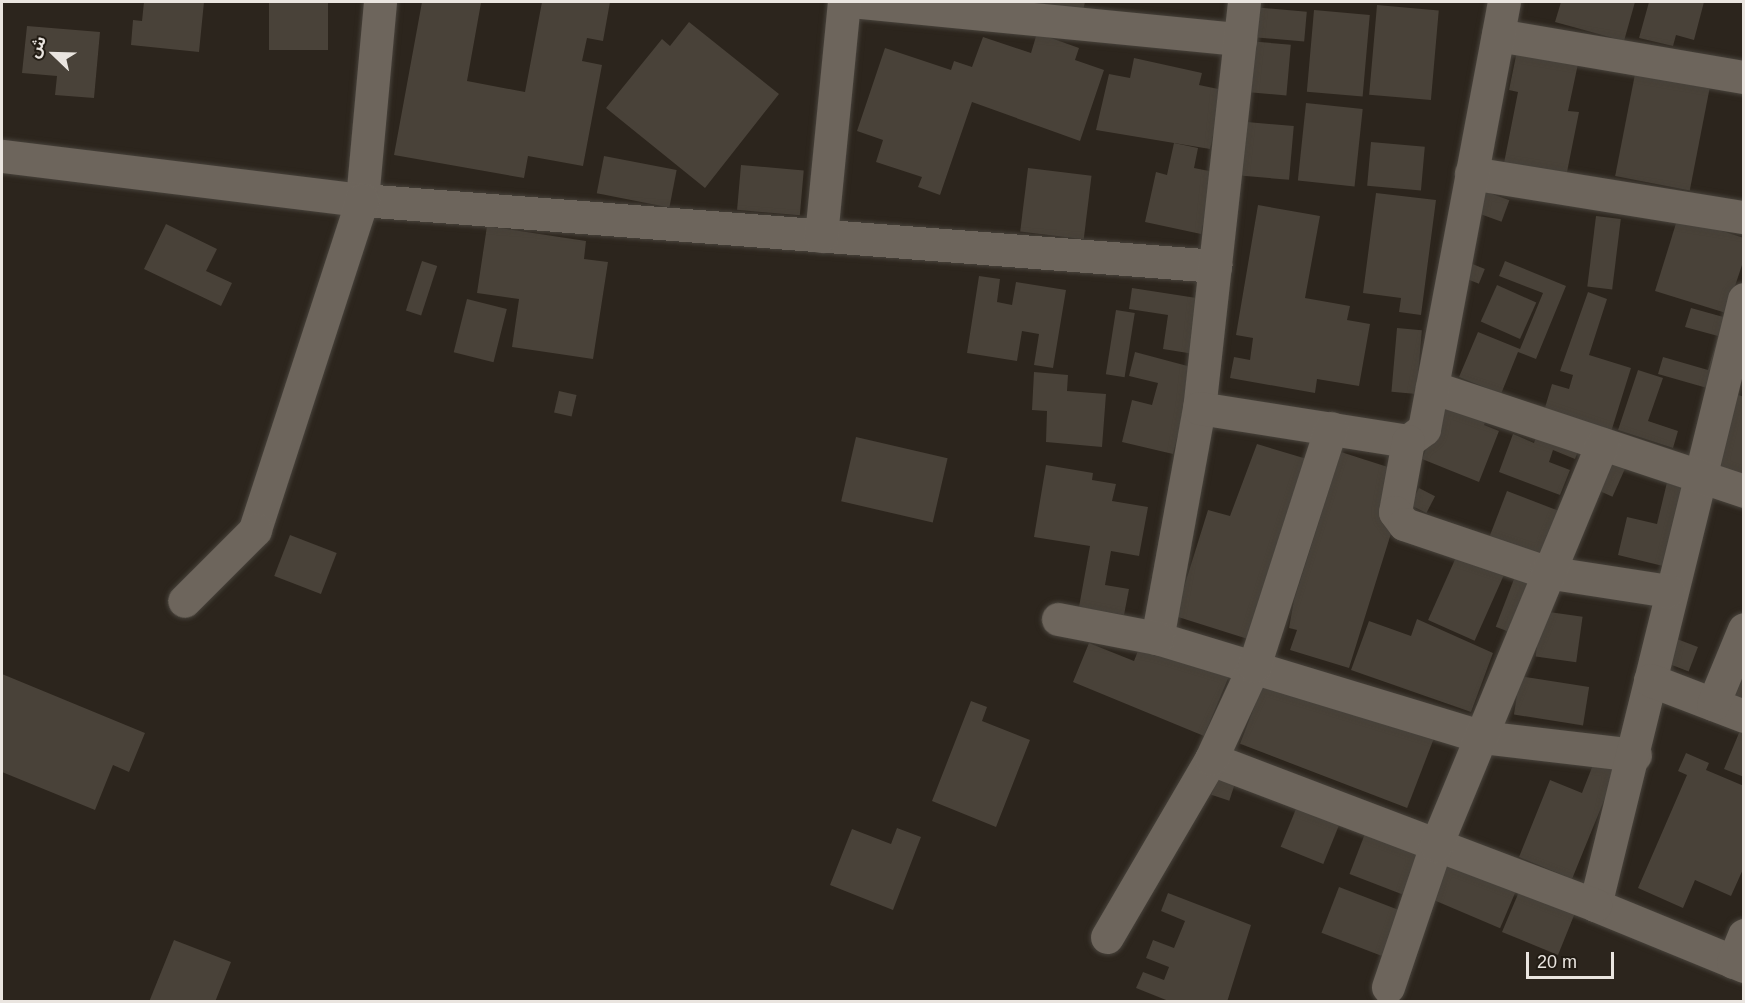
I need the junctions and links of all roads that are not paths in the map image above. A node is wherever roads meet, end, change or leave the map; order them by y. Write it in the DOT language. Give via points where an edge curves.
graph roads {
  1 [pos="380,2"];
  2 [pos="844,2"];
  3 [pos="860,2"];
  4 [pos="1244,2"];
  5 [pos="1504,2"];
  6 [pos="1498,35"];
  7 [pos="1240,39"];
  8 [pos="1743,77"];
  9 [pos="2,156"];
  10 [pos="1471,173"];
  11 [pos="362,200"];
  12 [pos="1743,217"];
  13 [pos="821,236"];
  14 [pos="1215,266"];
  15 [pos="1743,298"];
  16 [pos="1432,387"];
  17 [pos="1199,408"];
  18 [pos="1331,428"];
  19 [pos="1408,441"];
  20 [pos="1602,444"];
  21 [pos="1699,476"];
  22 [pos="1743,491"];
  23 [pos="1546,572"];
  24 [pos="1669,591"];
  25 [pos="183,601"];
  26 [pos="1058,619"];
  27 [pos="1743,629"];
  28 [pos="1157,639"];
  29 [pos="1254,666"];
  30 [pos="1650,681"];
  31 [pos="1713,704"];
  32 [pos="1743,716"];
  33 [pos="1482,737"];
  34 [pos="1635,755"];
  35 [pos="1211,759"];
  36 [pos="1436,845"];
  37 [pos="1595,905"];
  38 [pos="1107,937"];
  39 [pos="1740,955"];
  40 [pos="1388,987"];
  1 -- 11 [label="street"];
  2 -- 13 [label="street"];
  3 -- 7 [label="street"];
  4 -- 7 [label="street"];
  5 -- 6 [label="street"];
  6 -- 8 [label="street"];
  6 -- 10 [label="street"];
  7 -- 14 [label="street"];
  9 -- 11 [label="street"];
  10 -- 12 [label="street"];
  10 -- 16 [label="street"];
  11 -- 13 [label="street"];
  11 -- 25 [label="street" via="255,530"];
  13 -- 14 [label="street"];
  14 -- 17 [label="street"];
  15 -- 21 [label="street"];
  16 -- 19 [label="street" via="1424,429"];
  16 -- 20 [label="street"];
  17 -- 18 [label="street"];
  17 -- 28 [label="street"];
  18 -- 19 [label="street"];
  18 -- 29 [label="street"];
  19 -- 23 [label="street" via="1395,512 1404,524"];
  20 -- 21 [label="street"];
  20 -- 23 [label="street"];
  21 -- 22 [label="street"];
  21 -- 24 [label="street"];
  23 -- 24 [label="street"];
  23 -- 33 [label="street"];
  24 -- 30 [label="street"];
  26 -- 28 [label="street"];
  27 -- 31 [label="street"];
  28 -- 29 [label="street"];
  29 -- 33 [label="street"];
  29 -- 35 [label="street"];
  30 -- 31 [label="street"];
  30 -- 34 [label="street"];
  31 -- 32 [label="street"];
  33 -- 34 [label="street"];
  33 -- 36 [label="street"];
  34 -- 37 [label="street"];
  35 -- 36 [label="street"];
  35 -- 38 [label="street"];
  36 -- 37 [label="street"];
  36 -- 40 [label="street"];
  37 -- 39 [label="street"];
}
